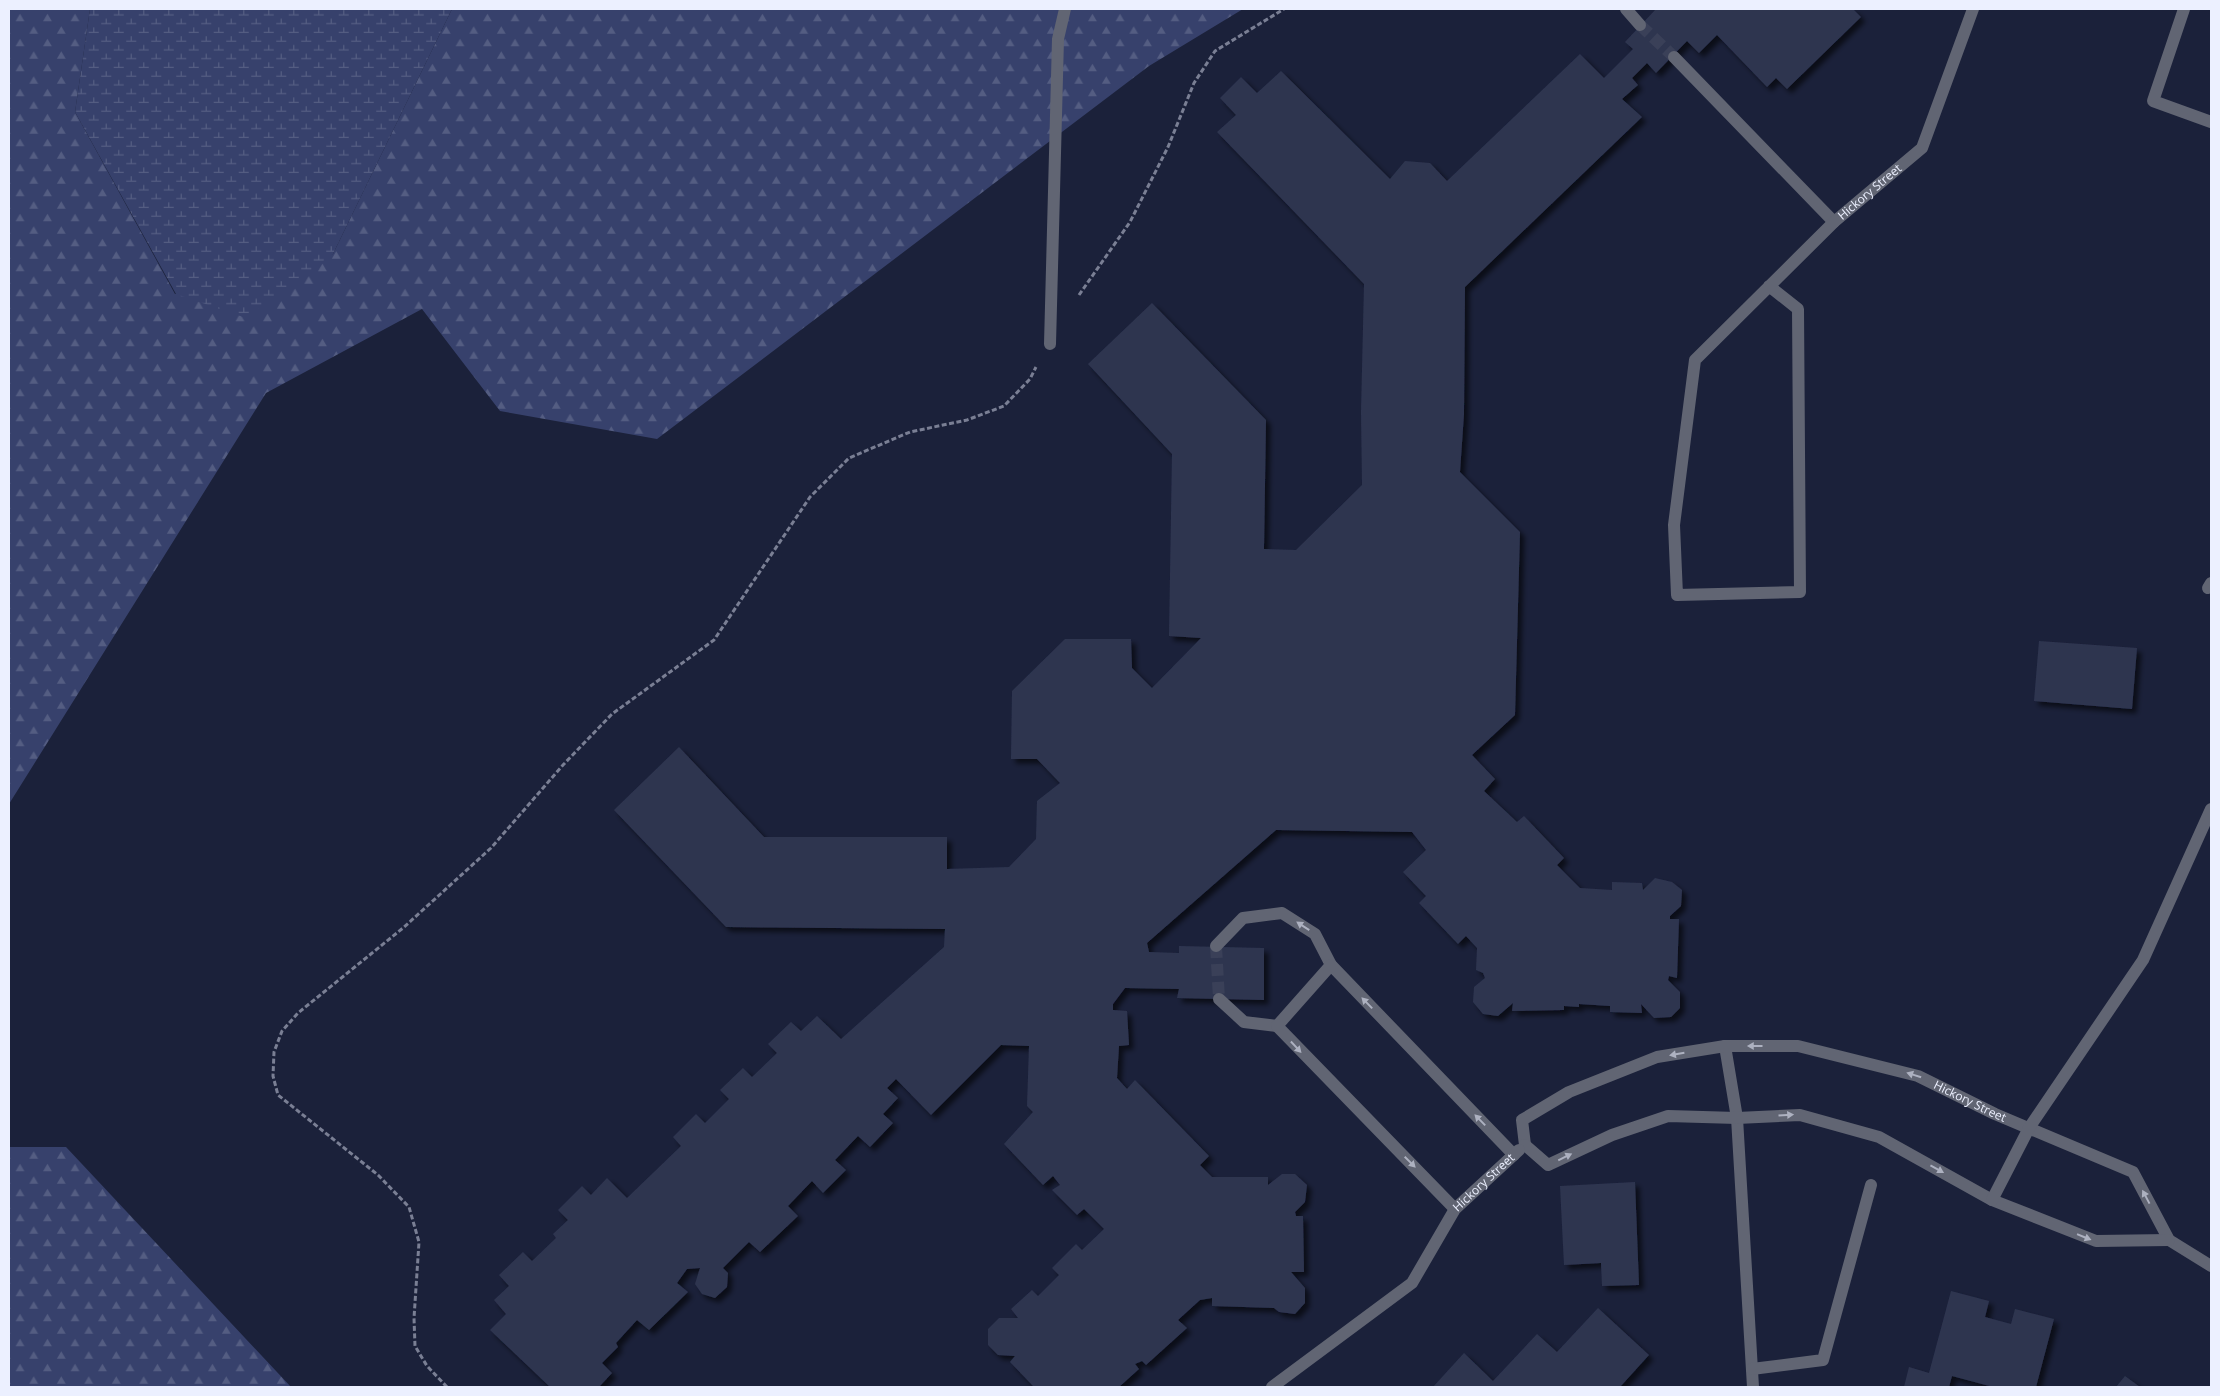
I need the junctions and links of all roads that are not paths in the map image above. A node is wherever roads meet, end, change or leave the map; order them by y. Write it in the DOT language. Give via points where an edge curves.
graph roads {
  1 [pos="1065,9"];
  2 [pos="1626,9"];
  3 [pos="1973,9"];
  4 [pos="2184,9"];
  5 [pos="1640,25"];
  6 [pos="1674,57"];
  7 [pos="2211,122"];
  8 [pos="1834,222"];
  9 [pos="1769,286"];
  10 [pos="1050,344"];
  11 [pos="2211,809"];
  12 [pos="1216,946"];
  13 [pos="1331,965"];
  14 [pos="1219,999"];
  15 [pos="1277,1026"];
  16 [pos="1725,1046"];
  17 [pos="1737,1118"];
  18 [pos="2029,1128"];
  19 [pos="1525,1145"];
  20 [pos="1514,1155"];
  21 [pos="1871,1185"];
  22 [pos="1992,1200"];
  23 [pos="1455,1209"];
  24 [pos="2169,1240"];
  25 [pos="2211,1266"];
  26 [pos="1752,1368"];
  27 [pos="1272,1387"];
  28 [pos="1753,1387"];
  1 -- 10 [label="street" via="1058,39"];
  2 -- 5 [label="street"];
  3 -- 8 [label="street, Hickory Street" via="1922,148"];
  4 -- 7 [label="street" via="2153,101"];
  6 -- 8 [label="street, Hickory Street"];
  8 -- 9 [label="street"];
  9 -- 9 [label="street" via="1695,360 1674,525 1677,595 1800,592 1798,309"];
  11 -- 18 [label="street" via="2143,960"];
  13 -- 12 [label="street, one-way" via="1315,934 1282,913 1243,918"];
  13 -- 15 [label="street"];
  20 -- 13 [label="street, one-way"];
  14 -- 15 [label="street" via="1244,1022"];
  15 -- 23 [label="street, one-way"];
  16 -- 17 [label="street"];
  18 -- 16 [label="street, Hickory Street, one-way" via="1918,1076 1798,1046"];
  16 -- 19 [label="street, Hickory Street, one-way" via="1657,1057 1569,1092 1522,1120"];
  19 -- 17 [label="street, one-way" via="1548,1165 1612,1135 1668,1116"];
  17 -- 22 [label="street, one-way" via="1800,1115 1879,1137"];
  17 -- 26 [label="street"];
  18 -- 22 [label="street"];
  24 -- 18 [label="street, Hickory Street, one-way" via="2133,1172"];
  19 -- 20 [label="street, Hickory Street"];
  20 -- 23 [label="street, Hickory Street"];
  21 -- 26 [label="street" via="1823,1360"];
  22 -- 24 [label="street, one-way" via="2096,1241"];
  23 -- 27 [label="street, Hickory Street" via="1412,1283"];
  24 -- 25 [label="street"];
  26 -- 28 [label="street"];
}
